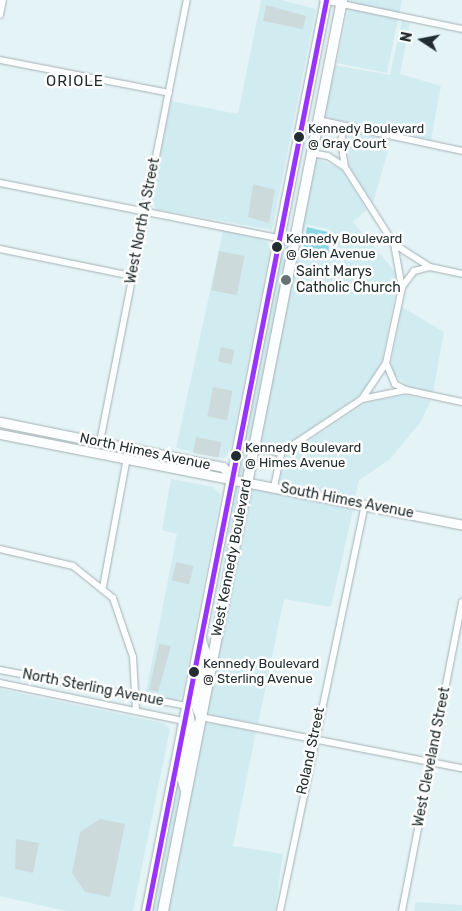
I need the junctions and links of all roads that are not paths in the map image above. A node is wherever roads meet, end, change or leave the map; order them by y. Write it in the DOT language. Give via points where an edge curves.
graph roads {
  1 [pos="3,0"];
  2 [pos="187,0"];
  3 [pos="324,0"];
  4 [pos="342,2"];
  5 [pos="0,15"];
  6 [pos="462,29"];
  7 [pos="0,60"];
  8 [pos="169,93"];
  9 [pos="318,120"];
  10 [pos="344,126"];
  11 [pos="462,151"];
  12 [pos="312,153"];
  13 [pos="345,167"];
  14 [pos="0,183"];
  15 [pos="146,211"];
  16 [pos="279,238"];
  17 [pos="294,241"];
  18 [pos="394,244"];
  19 [pos="0,249"];
  20 [pos="430,268"];
  21 [pos="462,274"];
  22 [pos="132,276"];
  23 [pos="402,288"];
  24 [pos="386,363"];
  25 [pos="406,390"];
  26 [pos="362,399"];
  27 [pos="462,402"];
  28 [pos="0,422"];
  29 [pos="0,434"];
  30 [pos="100,442"];
  31 [pos="253,448"];
  32 [pos="281,454"];
  33 [pos="127,458"];
  34 [pos="231,476"];
  35 [pos="247,480"];
  36 [pos="274,487"];
  37 [pos="365,504"];
  38 [pos="462,525"];
  39 [pos="0,549"];
  40 [pos="103,587"];
  41 [pos="462,602"];
  42 [pos="200,637"];
  43 [pos="0,670"];
  44 [pos="0,683"];
  45 [pos="134,696"];
  46 [pos="186,706"];
  47 [pos="136,711"];
  48 [pos="201,717"];
  49 [pos="184,721"];
  50 [pos="313,739"];
  51 [pos="431,761"];
  52 [pos="462,768"];
  53 [pos="186,792"];
  54 [pos="147,911"];
  55 [pos="163,911"];
  56 [pos="280,911"];
  57 [pos="402,911"];
  1 -- 5 [label="street"];
  2 -- 8 [label="street, West North A Street"];
  3 -- 4 [label="street"];
  3 -- 16 [label="main road, West Kennedy Boulevard"];
  4 -- 6 [label="street"];
  4 -- 9 [label="main road, West Kennedy Boulevard"];
  7 -- 8 [label="street"];
  8 -- 15 [label="street, West North A Street"];
  9 -- 10 [label="street"];
  9 -- 12 [label="main road, West Kennedy Boulevard"];
  10 -- 11 [label="street"];
  10 -- 13 [label="street" via="341,142"];
  12 -- 13 [label="street" via="328,156"];
  12 -- 17 [label="main road, West Kennedy Boulevard"];
  13 -- 18 [label="street"];
  14 -- 15 [label="street"];
  15 -- 16 [label="street"];
  15 -- 22 [label="street, West North A Street"];
  16 -- 17 [label="street"];
  16 -- 34 [label="main road, West Kennedy Boulevard"];
  17 -- 31 [label="main road, West Kennedy Boulevard"];
  18 -- 20 [label="street"];
  18 -- 23 [label="street"];
  19 -- 22 [label="street"];
  20 -- 21 [label="street"];
  20 -- 23 [label="street" via="414,271"];
  22 -- 30 [label="street, West North A Street"];
  23 -- 24 [label="street"];
  24 -- 25 [label="street" via="395,384"];
  24 -- 26 [label="street"];
  25 -- 26 [label="street"];
  25 -- 27 [label="street"];
  26 -- 32 [label="street"];
  28 -- 30 [label="street, North Himes Avenue"];
  29 -- 33 [label="street, North Himes Avenue"];
  30 -- 34 [label="street, North Himes Avenue" via="222,468"];
  31 -- 32 [label="street"];
  31 -- 35 [label="main road, West Kennedy Boulevard"];
  32 -- 36 [label="street"];
  33 -- 34 [label="street, North Himes Avenue" via="220,478"];
  33 -- 40 [label="street"];
  34 -- 35 [label="street, South Himes Avenue"];
  34 -- 42 [label="main road, West Kennedy Boulevard"];
  35 -- 36 [label="street, South Himes Avenue"];
  35 -- 48 [label="main road, West Kennedy Boulevard"];
  36 -- 37 [label="street, South Himes Avenue"];
  37 -- 38 [label="street, South Himes Avenue"];
  37 -- 50 [label="street, Roland Street"];
  39 -- 40 [label="street" via="65,563"];
  40 -- 45 [label="street" via="127,632 133,657"];
  41 -- 51 [label="street, West Cleveland Street"];
  42 -- 46 [label="main road, West Kennedy Boulevard"];
  42 -- 48 [label="main road" via="204,653 195,702"];
  43 -- 45 [label="street, North Sterling Avenue"];
  44 -- 47 [label="street, North Sterling Avenue"];
  45 -- 46 [label="street, North Sterling Avenue"];
  45 -- 47 [label="street"];
  46 -- 49 [label="main road, West Kennedy Boulevard"];
  46 -- 53 [label="main road" via="191,730 182,777"];
  47 -- 49 [label="street, North Sterling Avenue"];
  48 -- 50 [label="street"];
  48 -- 53 [label="main road, West Kennedy Boulevard"];
  49 -- 54 [label="main road, West Kennedy Boulevard"];
  50 -- 51 [label="street"];
  50 -- 56 [label="street, Roland Street"];
  51 -- 52 [label="street"];
  51 -- 57 [label="street, West Cleveland Street"];
  53 -- 55 [label="main road, West Kennedy Boulevard"];
}
